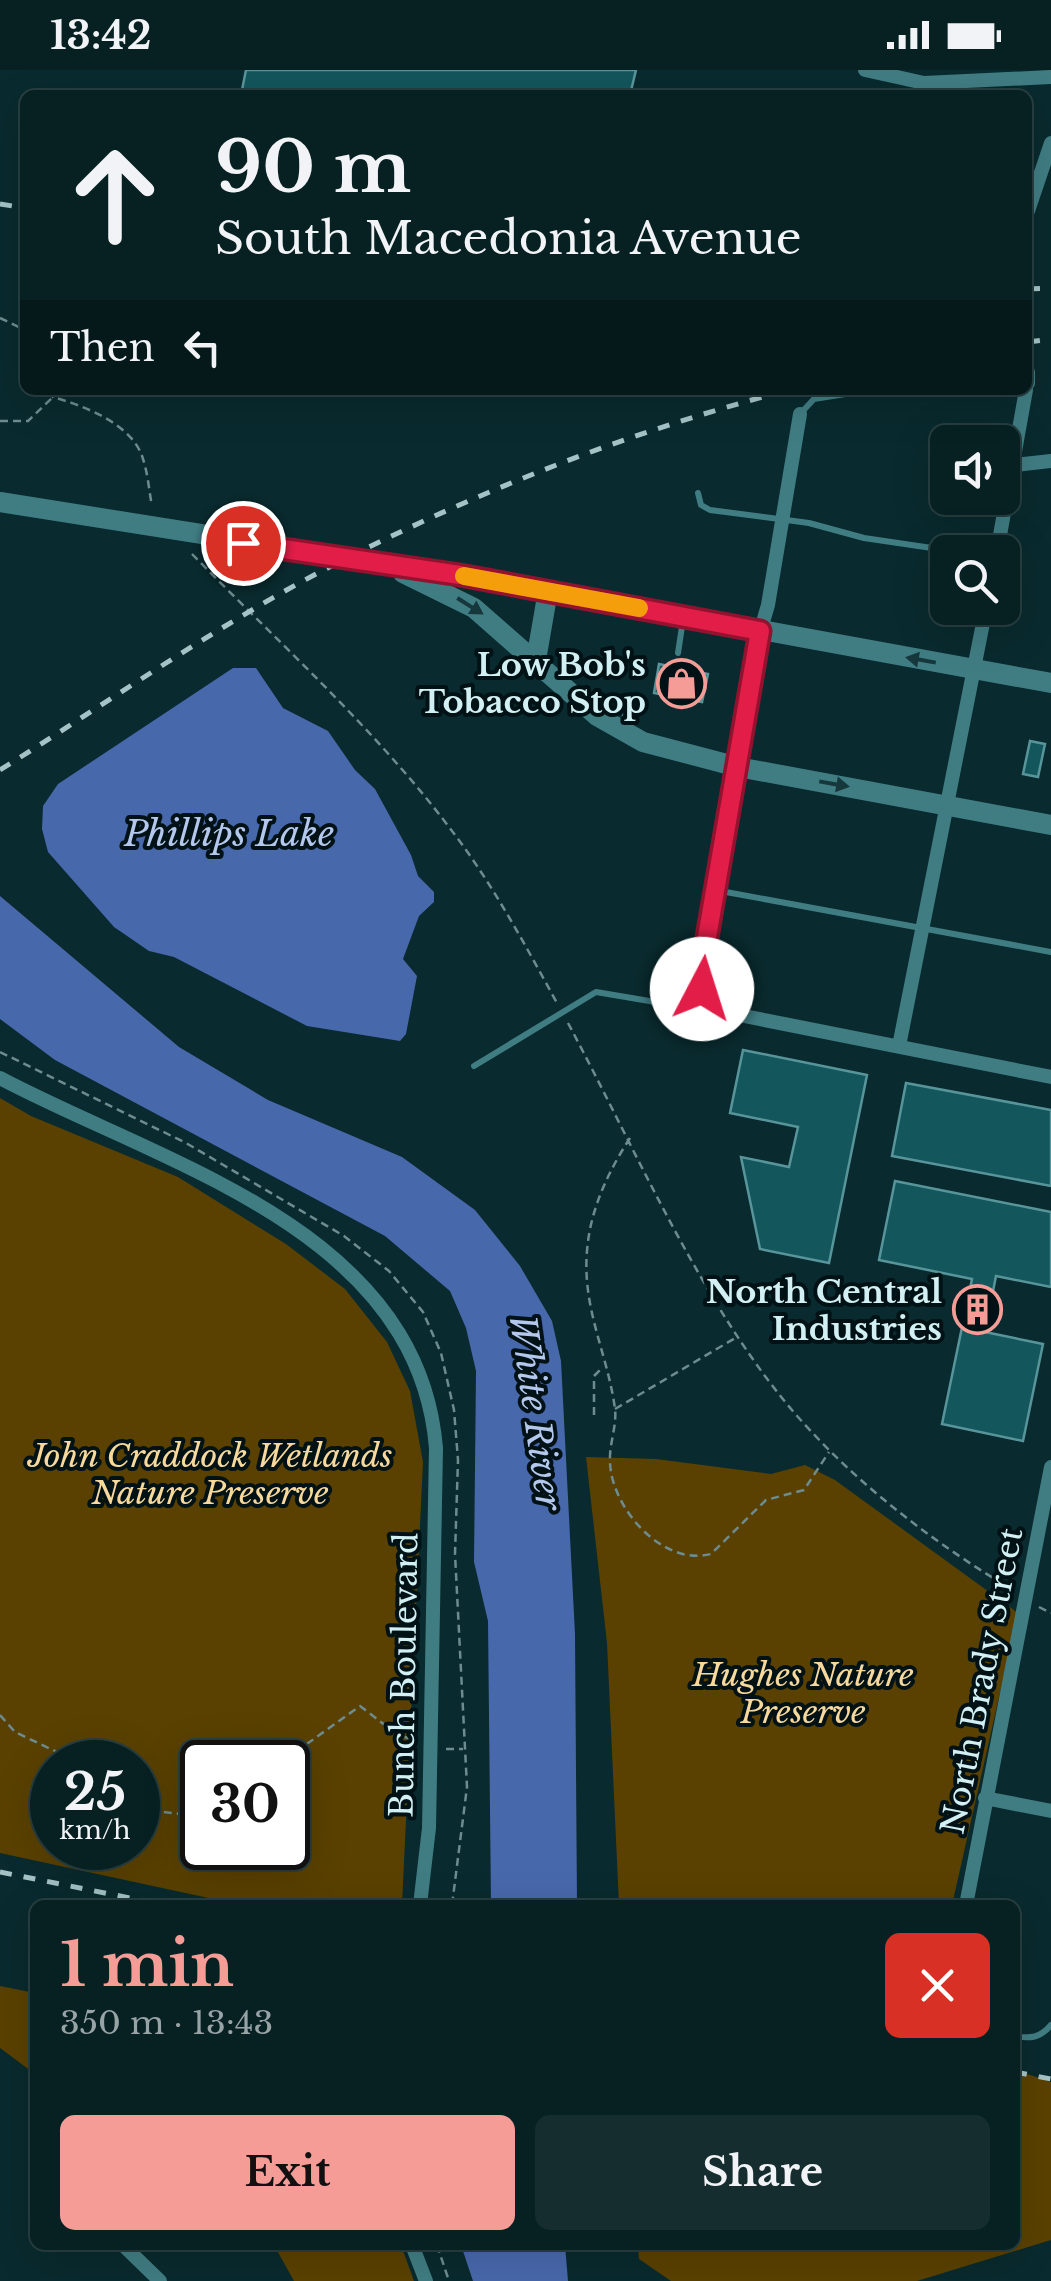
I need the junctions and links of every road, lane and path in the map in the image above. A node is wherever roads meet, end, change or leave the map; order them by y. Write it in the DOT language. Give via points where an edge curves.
graph roads {
  1 [pos="865,70"];
  2 [pos="1051,77"];
  3 [pos="1051,143"];
  4 [pos="1032,198"];
  5 [pos="839,395"];
  6 [pos="1026,395"];
  7 [pos="53,397"];
  8 [pos="800,414"];
  9 [pos="0,421"];
  10 [pos="1020,432"];
  11 [pos="1051,461"];
  12 [pos="1020,464"];
  13 [pos="698,493"];
  14 [pos="0,502"];
  15 [pos="782,520"];
  16 [pos="170,532"];
  17 [pos="930,548"];
  18 [pos="382,564"];
  19 [pos="548,592"];
  20 [pos="684,617"];
  21 [pos="983,625"];
  22 [pos="760,631"];
  23 [pos="678,654"];
  24 [pos="536,660"];
  25 [pos="974,669"];
  26 [pos="1051,683"];
  27 [pos="633,696"];
  28 [pos="618,730"];
  29 [pos="738,767"];
  30 [pos="947,805"];
  31 [pos="1051,825"];
  32 [pos="714,890"];
  33 [pos="922,927"];
  34 [pos="1051,952"];
  35 [pos="711,1002"];
  36 [pos="562,1013"];
  37 [pos="899,1046"];
  38 [pos="0,1052"];
  39 [pos="474,1066"];
  40 [pos="1051,1077"];
  41 [pos="0,1078"];
  42 [pos="630,1138"];
  43 [pos="738,1336"];
  44 [pos="603,1367"];
  45 [pos="615,1410"];
  46 [pos="594,1415"];
  47 [pos="830,1451"];
  48 [pos="1051,1467"];
  49 [pos="1044,1547"];
  50 [pos="1027,1599"];
  51 [pos="1051,1613"];
  52 [pos="0,1715"];
  53 [pos="32,1740"];
  54 [pos="310,1742"];
  55 [pos="432,1745"];
  56 [pos="464,1750"];
  57 [pos="986,1798"];
  58 [pos="1051,1811"];
  59 [pos="421,1900"];
  60 [pos="453,1900"];
  61 [pos="967,1900"];
  62 [pos="1051,2026"];
  63 [pos="1020,2037"];
  64 [pos="128,2250"];
  65 [pos="414,2250"];
  66 [pos="439,2250"];
  67 [pos="160,2281"];
  68 [pos="426,2281"];
  69 [pos="449,2281"];
  1 -- 2 [label="street" via="924,83"];
  3 -- 4 [label="street"];
  5 -- 8 [label="lane" via="814,399"];
  6 -- 10 [label="street"];
  7 -- 9 [label="path" via="28,421"];
  7 -- 16 [label="path" via="102,416 130,437 142,454 154,514"];
  8 -- 15 [label="street"];
  11 -- 12 [label="street"];
  13 -- 15 [label="lane" via="710,510"];
  14 -- 16 [label="main road"];
  15 -- 17 [label="lane"];
  15 -- 22 [label="street"];
  16 -- 18 [label="main road"];
  16 -- 36 [label="path" via="449,826"];
  18 -- 19 [label="main road"];
  18 -- 24 [label="main road, one-way" via="474,608"];
  19 -- 20 [label="main road"];
  19 -- 24 [label="main road"];
  20 -- 22 [label="main road"];
  20 -- 23 [label="lane"];
  21 -- 25 [label="street"];
  25 -- 22 [label="main road, one-way"];
  22 -- 29 [label="street"];
  24 -- 28 [label="main road"];
  25 -- 26 [label="main road"];
  25 -- 30 [label="street"];
  27 -- 28 [label="lane"];
  28 -- 29 [label="main road"];
  29 -- 30 [label="main road, one-way"];
  29 -- 32 [label="street"];
  30 -- 31 [label="main road"];
  30 -- 33 [label="street"];
  32 -- 33 [label="lane"];
  32 -- 35 [label="street" via="700,981"];
  33 -- 34 [label="lane"];
  33 -- 37 [label="street"];
  35 -- 36 [label="lane" via="680,1006 596,992"];
  35 -- 37 [label="street" via="734,1014"];
  36 -- 39 [label="lane"];
  36 -- 42 [label="path"];
  37 -- 40 [label="street"];
  38 -- 56 [label="path" via="186,1143 314,1218 390,1272 422,1312 441,1353 454,1410"];
  41 -- 55 [label="street, Bunch Boulevard" via="258,1205 334,1260 398,1330 421,1376 434,1433"];
  42 -- 43 [label="path"];
  42 -- 44 [label="path" via="604,1183 588,1240 588,1294"];
  43 -- 45 [label="path"];
  43 -- 47 [label="path"];
  44 -- 45 [label="path"];
  44 -- 46 [label="path" via="595,1373"];
  45 -- 47 [label="path" via="610,1461 626,1510 658,1542 700,1556 719,1548 766,1500 804,1490"];
  47 -- 50 [label="path" via="924,1532"];
  48 -- 49 [label="street, North Brady Street"];
  49 -- 50 [label="street, North Brady Street"];
  50 -- 51 [label="path"];
  50 -- 57 [label="street, North Brady Street"];
  52 -- 53 [label="path"];
  54 -- 55 [label="path" via="360,1706 398,1735"];
  55 -- 56 [label="path"];
  55 -- 59 [label="street, Bunch Boulevard"];
  56 -- 60 [label="path" via="467,1787"];
  57 -- 58 [label="street"];
  57 -- 61 [label="street, North Brady Street"];
  62 -- 63 [label="lane" via="1030,2039"];
  64 -- 67 [label="street"];
  65 -- 68 [label="street"];
  66 -- 69 [label="path"];
}
